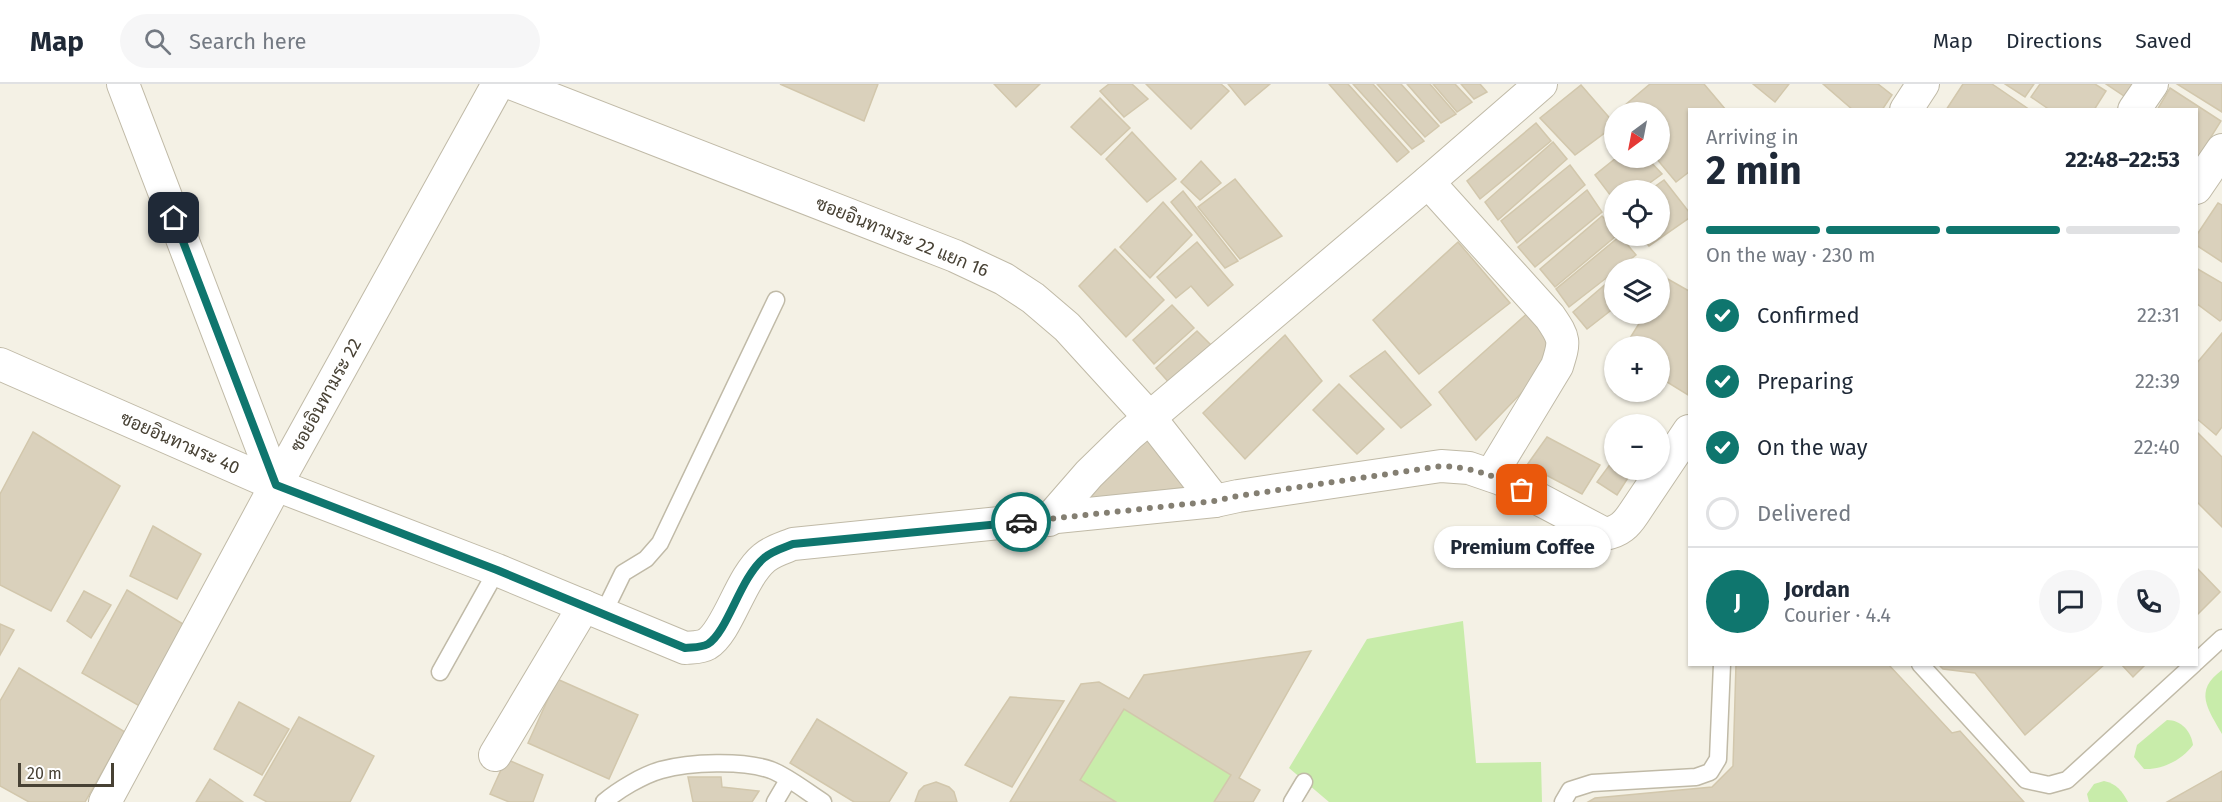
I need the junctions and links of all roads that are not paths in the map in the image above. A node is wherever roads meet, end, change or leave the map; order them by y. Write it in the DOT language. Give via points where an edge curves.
graph roads {
  1 [pos="123,84"];
  2 [pos="498,84"];
  3 [pos="513,84"];
  4 [pos="1541,84"];
  5 [pos="2152,84"];
  6 [pos="2135,108"];
  7 [pos="2222,150"];
  8 [pos="1428,182"];
  9 [pos="2198,185"];
  10 [pos="776,300"];
  11 [pos="0,364"];
  12 [pos="1150,418"];
  13 [pos="1688,433"];
  14 [pos="1491,475"];
  15 [pos="276,485"];
  16 [pos="1215,501"];
  17 [pos="1049,519"];
  18 [pos="497,570"];
  19 [pos="593,610"];
  20 [pos="2222,638"];
  21 [pos="2198,660"];
  22 [pos="1722,666"];
  23 [pos="1922,666"];
  24 [pos="2192,666"];
  25 [pos="440,672"];
  26 [pos="495,755"];
  27 [pos="788,780"];
  28 [pos="1304,782"];
  29 [pos="105,802"];
  30 [pos="604,802"];
  31 [pos="775,802"];
  32 [pos="823,802"];
  33 [pos="1292,802"];
  34 [pos="1563,802"];
  1 -- 15 [label="street"];
  2 -- 15 [label="street, ซอยอินทามระ 22"];
  3 -- 12 [label="street, ซอยอินทามระ 22 แยก 16" via="1004,279 1034,298 1067,327"];
  4 -- 8 [label="street"];
  5 -- 6 [label="street"];
  7 -- 9 [label="street"];
  8 -- 12 [label="street"];
  8 -- 14 [label="street" via="1562,335 1557,366"];
  10 -- 19 [label="lane" via="660,543 646,559 623,573"];
  11 -- 15 [label="street, ซอยอินทามระ 40"];
  12 -- 16 [label="street, ซอยอินทามระ 22 แยก 16"];
  12 -- 17 [label="street" via="1089,474"];
  13 -- 14 [label="street, ซอยอินทามระ 40" via="1635,513 1617,531 1605,534"];
  14 -- 16 [label="street, ซอยอินทามระ 40" via="1442,466"];
  15 -- 18 [label="street, ซอยอินทามระ 40"];
  15 -- 29 [label="street, ซอยอินทามระ 22"];
  16 -- 17 [label="street, ซอยอินทามระ 40"];
  17 -- 19 [label="street, ซอยอินทามระ 40" via="793,544 776,550 749,574 719,631 700,647 685,648"];
  18 -- 19 [label="street, ซอยอินทามระ 40"];
  18 -- 25 [label="lane"];
  19 -- 26 [label="street"];
  20 -- 21 [label="lane"];
  22 -- 34 [label="lane" via="1718,759 1710,772 1696,777 1592,783 1570,790"];
  23 -- 24 [label="lane" via="2026,780 2049,785 2067,780"];
  27 -- 30 [label="lane" via="773,771 741,763 702,764 660,770"];
  27 -- 31 [label="lane"];
  27 -- 32 [label="lane"];
  28 -- 33 [label="lane"];
}
